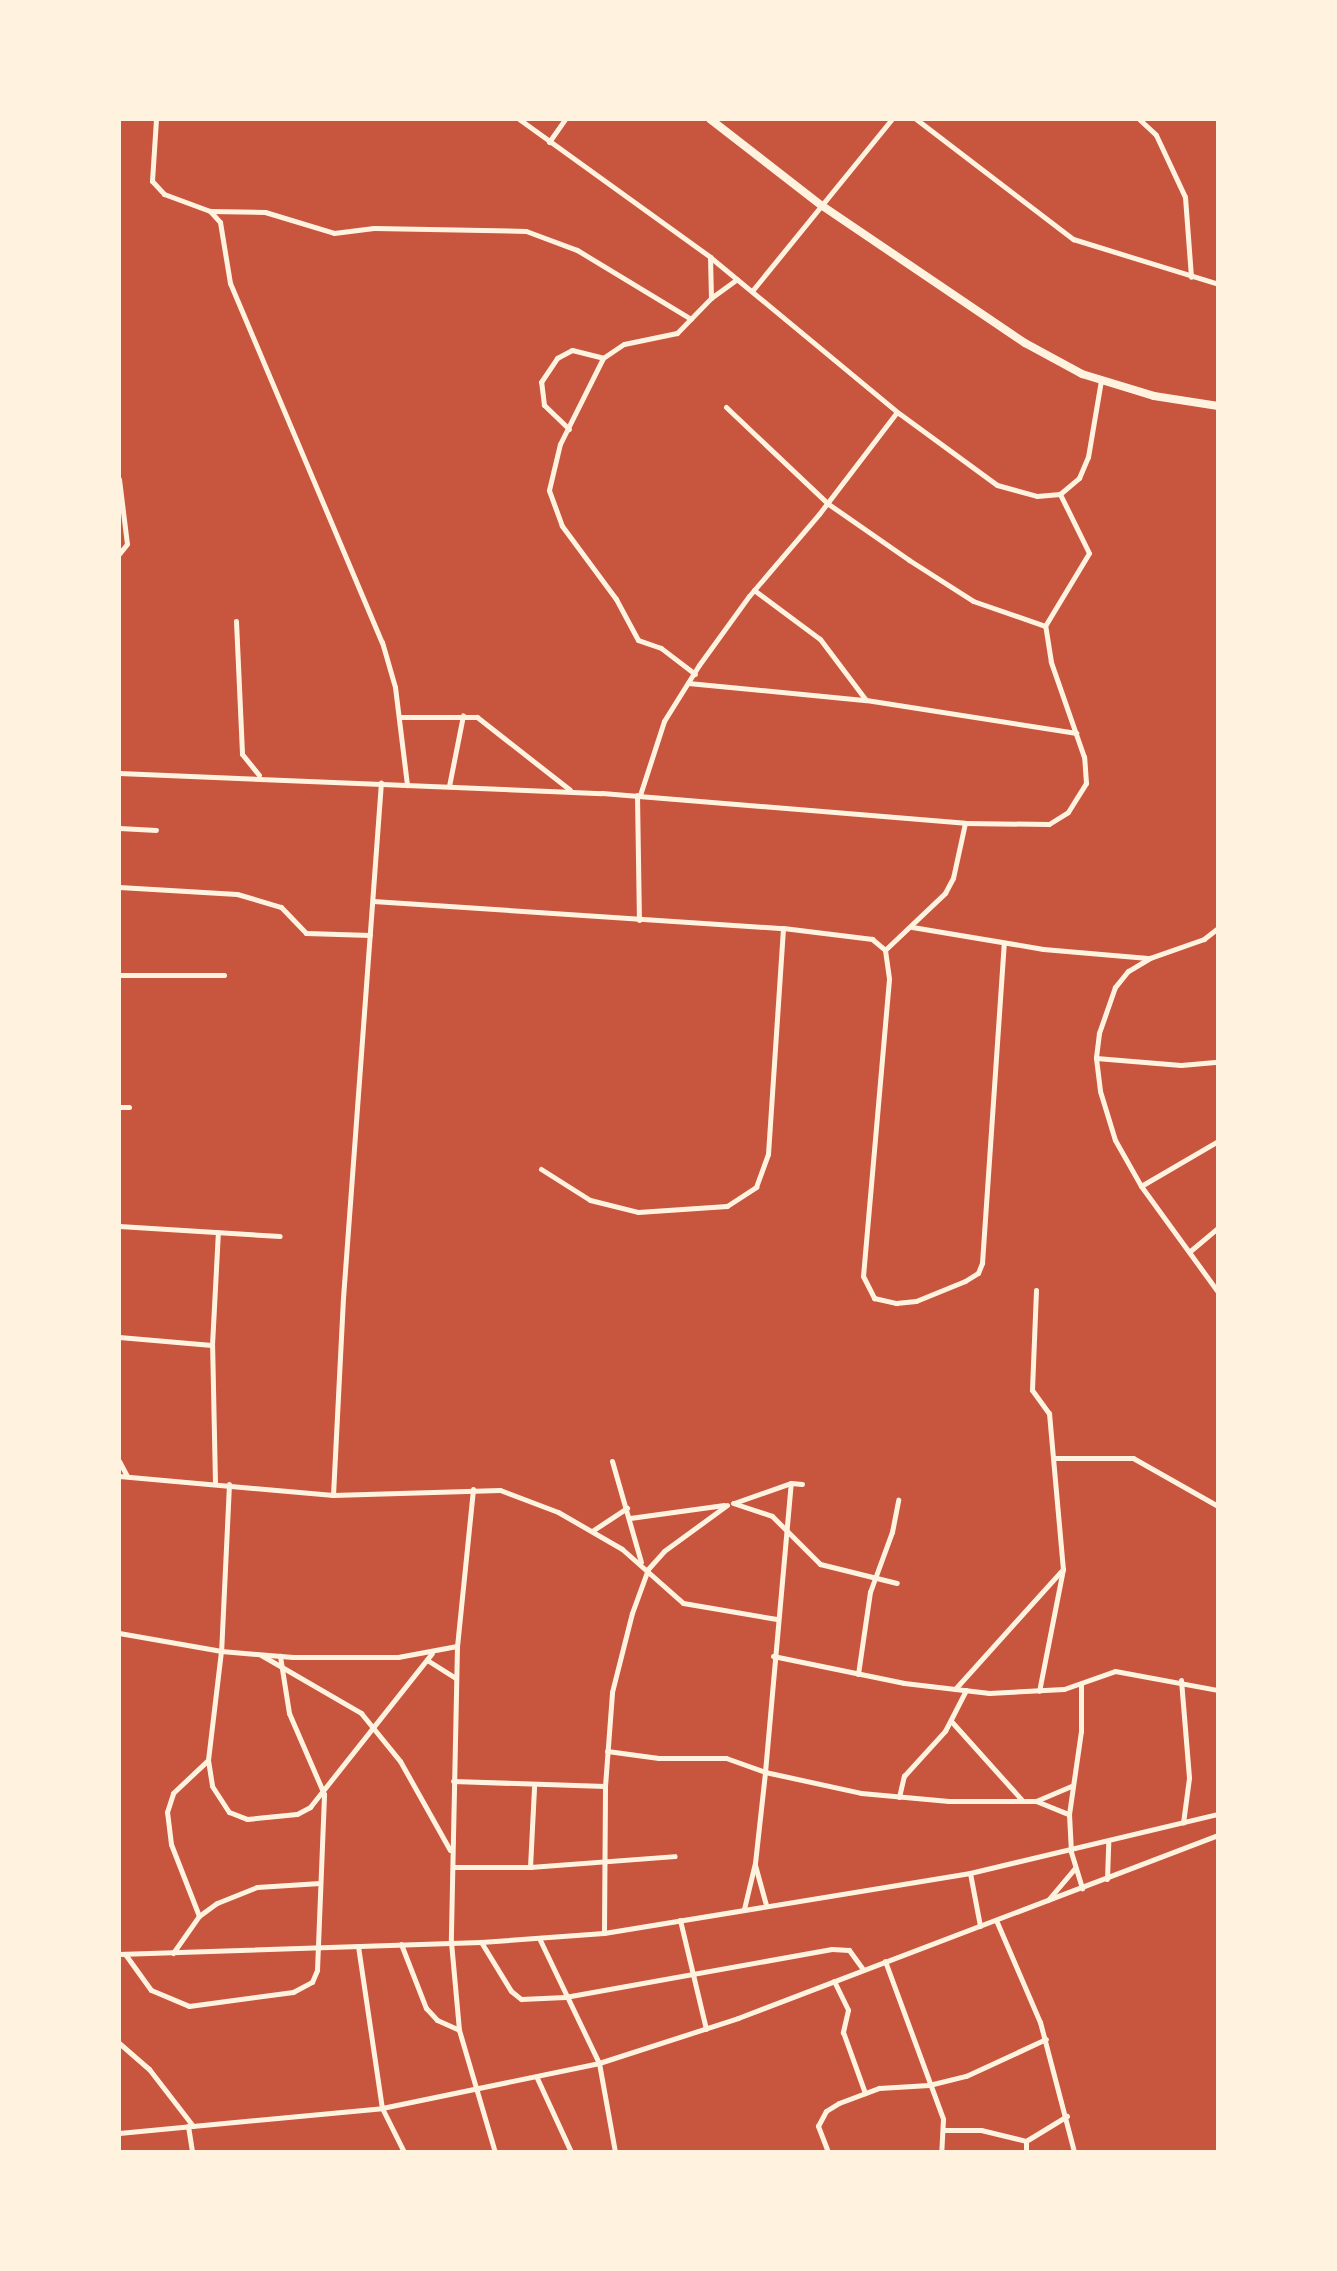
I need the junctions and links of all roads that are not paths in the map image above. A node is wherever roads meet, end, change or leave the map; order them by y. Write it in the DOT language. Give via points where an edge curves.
graph roads {
  1 [pos="156,119"];
  2 [pos="519,119"];
  3 [pos="565,119"];
  4 [pos="892,119"];
  5 [pos="916,119"];
  6 [pos="1141,119"];
  7 [pos="715,120"];
  8 [pos="549,142"];
  9 [pos="821,205"];
  10 [pos="210,211"];
  11 [pos="710,257"];
  12 [pos="1191,277"];
  13 [pos="737,279"];
  14 [pos="1218,284"];
  15 [pos="752,291"];
  16 [pos="711,298"];
  17 [pos="691,319"];
  18 [pos="603,358"];
  19 [pos="1101,380"];
  20 [pos="1218,405"];
  21 [pos="726,407"];
  22 [pos="897,412"];
  23 [pos="569,429"];
  24 [pos="119,479"];
  25 [pos="1060,495"];
  26 [pos="827,503"];
  27 [pos="119,554"];
  28 [pos="754,590"];
  29 [pos="236,621"];
  30 [pos="1045,626"];
  31 [pos="695,674"];
  32 [pos="688,683"];
  33 [pos="866,700"];
  34 [pos="463,715"];
  35 [pos="399,717"];
  36 [pos="1076,733"];
  37 [pos="119,773"];
  38 [pos="260,776"];
  39 [pos="382,782"];
  40 [pos="407,785"];
  41 [pos="449,786"];
  42 [pos="571,791"];
  43 [pos="638,795"];
  44 [pos="965,823"];
  45 [pos="119,828"];
  46 [pos="156,831"];
  47 [pos="119,887"];
  48 [pos="373,901"];
  49 [pos="639,920"];
  50 [pos="912,927"];
  51 [pos="783,928"];
  52 [pos="1218,928"];
  53 [pos="370,935"];
  54 [pos="1004,943"];
  55 [pos="885,950"];
  56 [pos="1150,958"];
  57 [pos="119,975"];
  58 [pos="224,975"];
  59 [pos="1096,1058"];
  60 [pos="1218,1062"];
  61 [pos="119,1107"];
  62 [pos="129,1107"];
  63 [pos="1218,1141"];
  64 [pos="541,1169"];
  65 [pos="1141,1186"];
  66 [pos="119,1226"];
  67 [pos="1218,1228"];
  68 [pos="218,1232"];
  69 [pos="280,1236"];
  70 [pos="1189,1252"];
  71 [pos="1035,1290"];
  72 [pos="1218,1292"];
  73 [pos="119,1337"];
  74 [pos="212,1345"];
  75 [pos="1054,1458"];
  76 [pos="119,1461"];
  77 [pos="612,1461"];
  78 [pos="119,1476"];
  79 [pos="127,1476"];
  80 [pos="215,1483"];
  81 [pos="791,1483"];
  82 [pos="229,1484"];
  83 [pos="802,1484"];
  84 [pos="472,1489"];
  85 [pos="333,1495"];
  86 [pos="898,1500"];
  87 [pos="730,1504"];
  88 [pos="1218,1506"];
  89 [pos="627,1507"];
  90 [pos="630,1518"];
  91 [pos="785,1530"];
  92 [pos="592,1531"];
  93 [pos="641,1562"];
  94 [pos="648,1569"];
  95 [pos="1063,1569"];
  96 [pos="875,1577"];
  97 [pos="897,1583"];
  98 [pos="777,1619"];
  99 [pos="119,1633"];
  100 [pos="457,1646"];
  101 [pos="221,1651"];
  102 [pos="432,1653"];
  103 [pos="261,1655"];
  104 [pos="280,1656"];
  105 [pos="774,1656"];
  106 [pos="427,1660"];
  107 [pos="281,1669"];
  108 [pos="858,1674"];
  109 [pos="456,1678"];
  110 [pos="1181,1680"];
  111 [pos="1081,1684"];
  112 [pos="956,1689"];
  113 [pos="966,1690"];
  114 [pos="1218,1690"];
  115 [pos="1038,1692"];
  116 [pos="951,1721"];
  117 [pos="375,1728"];
  118 [pos="607,1751"];
  119 [pos="208,1760"];
  120 [pos="765,1772"];
  121 [pos="453,1781"];
  122 [pos="605,1786"];
  123 [pos="1072,1786"];
  124 [pos="534,1787"];
  125 [pos="324,1794"];
  126 [pos="899,1797"];
  127 [pos="1021,1799"];
  128 [pos="1037,1801"];
  129 [pos="1069,1814"];
  130 [pos="1218,1814"];
  131 [pos="1183,1823"];
  132 [pos="1218,1835"];
  133 [pos="1108,1843"];
  134 [pos="452,1852"];
  135 [pos="1071,1852"];
  136 [pos="676,1856"];
  137 [pos="605,1861"];
  138 [pos="755,1863"];
  139 [pos="453,1867"];
  140 [pos="530,1867"];
  141 [pos="1075,1868"];
  142 [pos="970,1873"];
  143 [pos="1107,1878"];
  144 [pos="320,1883"];
  145 [pos="1082,1888"];
  146 [pos="1047,1901"];
  147 [pos="766,1905"];
  148 [pos="744,1909"];
  149 [pos="198,1916"];
  150 [pos="680,1920"];
  151 [pos="996,1920"];
  152 [pos="980,1926"];
  153 [pos="604,1933"];
  154 [pos="540,1940"];
  155 [pos="451,1942"];
  156 [pos="481,1942"];
  157 [pos="401,1944"];
  158 [pos="317,1946"];
  159 [pos="358,1946"];
  160 [pos="173,1953"];
  161 [pos="122,1954"];
  162 [pos="886,1961"];
  163 [pos="863,1969"];
  164 [pos="694,1972"];
  165 [pos="834,1981"];
  166 [pos="565,1997"];
  167 [pos="706,2029"];
  168 [pos="459,2030"];
  169 [pos="1046,2039"];
  170 [pos="119,2043"];
  171 [pos="599,2063"];
  172 [pos="537,2078"];
  173 [pos="929,2085"];
  174 [pos="475,2090"];
  175 [pos="865,2093"];
  176 [pos="382,2108"];
  177 [pos="1067,2116"];
  178 [pos="191,2126"];
  179 [pos="944,2130"];
  180 [pos="119,2133"];
  181 [pos="1027,2141"];
  182 [pos="1073,2141"];
  183 [pos="192,2152"];
  184 [pos="404,2152"];
  185 [pos="495,2152"];
  186 [pos="571,2152"];
  187 [pos="615,2152"];
  188 [pos="828,2152"];
  189 [pos="941,2152"];
  190 [pos="1026,2152"];
  191 [pos="1074,2152"];
  192 [pos="1081,2152"];
  1 -- 10 [label="street" via="150,172 156,188"];
  2 -- 8 [label="street"];
  3 -- 8 [label="street"];
  4 -- 9 [label="street"];
  5 -- 12 [label="street" via="1073,239"];
  6 -- 12 [label="street" via="1156,135 1185,197"];
  7 -- 9 [label="main road"];
  8 -- 11 [label="street"];
  9 -- 15 [label="street"];
  9 -- 19 [label="main road" via="1025,343"];
  10 -- 17 [label="street" via="265,212 334,233 374,228 526,231 577,250"];
  10 -- 35 [label="street" via="222,230 230,283 382,642"];
  11 -- 13 [label="street"];
  11 -- 16 [label="street"];
  12 -- 14 [label="street"];
  13 -- 15 [label="street"];
  13 -- 16 [label="street"];
  15 -- 22 [label="street"];
  16 -- 17 [label="street"];
  17 -- 18 [label="street" via="677,333 624,344"];
  18 -- 23 [label="street"];
  18 -- 23 [label="street" via="572,350 557,358 541,382 544,405"];
  19 -- 20 [label="main road" via="1154,396"];
  19 -- 25 [label="street" via="1088,457 1079,478"];
  21 -- 26 [label="street"];
  22 -- 25 [label="street" via="998,485 1037,496"];
  22 -- 26 [label="street"];
  23 -- 31 [label="street" via="553,466 549,490 553,510 616,599 638,640 661,649"];
  24 -- 27 [label="street" via="127,544"];
  25 -- 30 [label="street" via="1089,553"];
  26 -- 28 [label="street"];
  26 -- 30 [label="street" via="962,594"];
  28 -- 31 [label="street"];
  28 -- 33 [label="street" via="820,639"];
  29 -- 38 [label="street" via="242,754"];
  30 -- 36 [label="street" via="1051,662"];
  31 -- 32 [label="street"];
  32 -- 33 [label="street"];
  32 -- 43 [label="street" via="664,721"];
  33 -- 36 [label="street"];
  34 -- 35 [label="street"];
  34 -- 41 [label="street"];
  34 -- 42 [label="street" via="477,717"];
  35 -- 40 [label="street"];
  36 -- 44 [label="street" via="1086,783 1068,812 1049,824 1031,827"];
  37 -- 38 [label="street"];
  38 -- 39 [label="street"];
  39 -- 40 [label="street"];
  39 -- 48 [label="street"];
  40 -- 41 [label="street"];
  41 -- 42 [label="street"];
  42 -- 43 [label="street"];
  43 -- 44 [label="street"];
  43 -- 49 [label="street"];
  44 -- 50 [label="street" via="953,878 937,905"];
  45 -- 46 [label="street"];
  47 -- 53 [label="street" via="237,894 281,907 306,933"];
  48 -- 49 [label="street"];
  48 -- 53 [label="street"];
  49 -- 51 [label="street"];
  50 -- 54 [label="street"];
  50 -- 55 [label="street"];
  51 -- 55 [label="street" via="854,933 873,939"];
  51 -- 64 [label="street" via="768,1154 756,1187 727,1206 638,1212 590,1200"];
  52 -- 56 [label="street" via="1187,947"];
  53 -- 85 [label="street"];
  54 -- 55 [label="street" via="980,1268 965,1281 915,1301 896,1303 874,1298 863,1276 889,979"];
  54 -- 56 [label="street"];
  56 -- 59 [label="street" via="1115,987 1099,1033"];
  57 -- 58 [label="street"];
  59 -- 60 [label="street" via="1181,1065"];
  59 -- 65 [label="street" via="1107,1121"];
  61 -- 62 [label="street"];
  63 -- 65 [label="street"];
  65 -- 70 [label="street"];
  66 -- 68 [label="street"];
  67 -- 70 [label="street"];
  68 -- 69 [label="street"];
  68 -- 74 [label="street"];
  70 -- 72 [label="street"];
  71 -- 75 [label="street" via="1032,1390 1049,1413"];
  73 -- 74 [label="street"];
  74 -- 80 [label="street"];
  75 -- 88 [label="street" via="1133,1458"];
  75 -- 95 [label="street"];
  76 -- 79 [label="street"];
  77 -- 89 [label="street"];
  78 -- 79 [label="street"];
  79 -- 80 [label="street"];
  80 -- 82 [label="street"];
  81 -- 83 [label="street"];
  81 -- 87 [label="street"];
  81 -- 91 [label="street"];
  82 -- 85 [label="street"];
  82 -- 101 [label="street"];
  84 -- 85 [label="street" via="399,1496"];
  84 -- 92 [label="street" via="524,1498"];
  84 -- 100 [label="street"];
  86 -- 96 [label="street"];
  87 -- 90 [label="street"];
  87 -- 91 [label="street" via="772,1516"];
  87 -- 94 [label="street" via="664,1551"];
  89 -- 90 [label="street"];
  89 -- 92 [label="street"];
  90 -- 93 [label="street"];
  91 -- 96 [label="street" via="820,1564"];
  91 -- 98 [label="street"];
  92 -- 93 [label="street"];
  93 -- 94 [label="street"];
  94 -- 98 [label="street" via="683,1603"];
  94 -- 118 [label="street" via="612,1692"];
  95 -- 112 [label="street"];
  95 -- 115 [label="street"];
  96 -- 97 [label="street"];
  96 -- 108 [label="street"];
  98 -- 105 [label="street"];
  99 -- 101 [label="street"];
  100 -- 102 [label="street"];
  100 -- 109 [label="street"];
  101 -- 103 [label="street"];
  101 -- 119 [label="street"];
  102 -- 104 [label="street"];
  102 -- 106 [label="street"];
  103 -- 104 [label="street"];
  103 -- 107 [label="street"];
  104 -- 107 [label="street"];
  105 -- 108 [label="street"];
  105 -- 120 [label="street"];
  106 -- 109 [label="street"];
  106 -- 117 [label="street"];
  107 -- 117 [label="street" via="344,1700"];
  107 -- 125 [label="street" via="289,1713"];
  108 -- 112 [label="street"];
  109 -- 121 [label="street"];
  110 -- 111 [label="street" via="1115,1671"];
  110 -- 114 [label="street"];
  110 -- 131 [label="street" via="1189,1778"];
  111 -- 115 [label="street"];
  111 -- 123 [label="street" via="1081,1731"];
  112 -- 113 [label="street"];
  113 -- 115 [label="street"];
  113 -- 116 [label="street"];
  116 -- 126 [label="street" via="909,1770"];
  116 -- 127 [label="street"];
  117 -- 125 [label="street"];
  117 -- 134 [label="street" via="400,1761"];
  118 -- 120 [label="street" via="659,1758 726,1758"];
  118 -- 122 [label="street"];
  119 -- 125 [label="street" via="215,1793 237,1818 297,1814"];
  119 -- 149 [label="street" via="173,1793 167,1812 171,1844"];
  120 -- 126 [label="street"];
  120 -- 138 [label="street"];
  121 -- 124 [label="street"];
  121 -- 134 [label="street"];
  122 -- 124 [label="street"];
  122 -- 137 [label="street"];
  123 -- 128 [label="street"];
  123 -- 129 [label="street"];
  124 -- 140 [label="street"];
  125 -- 144 [label="street"];
  126 -- 127 [label="street"];
  127 -- 128 [label="street"];
  128 -- 129 [label="street"];
  129 -- 135 [label="street"];
  130 -- 131 [label="street"];
  131 -- 133 [label="street"];
  132 -- 143 [label="street"];
  133 -- 135 [label="street"];
  133 -- 143 [label="street"];
  134 -- 139 [label="street"];
  135 -- 141 [label="street"];
  135 -- 142 [label="street"];
  136 -- 137 [label="street"];
  137 -- 140 [label="street"];
  137 -- 153 [label="street"];
  138 -- 147 [label="street"];
  138 -- 148 [label="street"];
  139 -- 140 [label="street"];
  139 -- 155 [label="street"];
  141 -- 145 [label="street"];
  141 -- 146 [label="street"];
  142 -- 147 [label="street"];
  142 -- 152 [label="street"];
  143 -- 145 [label="street"];
  144 -- 149 [label="street" via="257,1887"];
  144 -- 158 [label="street"];
  145 -- 146 [label="street"];
  146 -- 151 [label="street"];
  147 -- 148 [label="street"];
  148 -- 150 [label="street"];
  149 -- 160 [label="street"];
  150 -- 153 [label="street"];
  150 -- 164 [label="street"];
  151 -- 152 [label="street"];
  151 -- 169 [label="street"];
  152 -- 162 [label="street"];
  153 -- 154 [label="street"];
  154 -- 156 [label="street"];
  154 -- 166 [label="street"];
  155 -- 156 [label="street"];
  155 -- 157 [label="street"];
  155 -- 168 [label="street"];
  156 -- 166 [label="street" via="515,1997"];
  157 -- 159 [label="street"];
  157 -- 168 [label="street" via="426,2008 437,2020"];
  158 -- 159 [label="street"];
  158 -- 160 [label="street"];
  158 -- 161 [label="street" via="317,1970 305,1988 189,2006 151,1990"];
  159 -- 176 [label="street"];
  160 -- 161 [label="street"];
  162 -- 163 [label="street"];
  162 -- 173 [label="street"];
  163 -- 164 [label="street" via="856,1956 842,1948"];
  163 -- 165 [label="street"];
  164 -- 166 [label="street"];
  164 -- 167 [label="street"];
  165 -- 167 [label="street"];
  165 -- 175 [label="street" via="848,2010 843,2032"];
  166 -- 171 [label="street"];
  167 -- 171 [label="street"];
  168 -- 174 [label="street"];
  169 -- 173 [label="street" via="989,2067"];
  169 -- 177 [label="street"];
  170 -- 178 [label="street" via="149,2069"];
  171 -- 172 [label="street"];
  171 -- 187 [label="street"];
  172 -- 174 [label="street"];
  172 -- 186 [label="street"];
  173 -- 175 [label="street" via="894,2085"];
  173 -- 179 [label="street"];
  174 -- 176 [label="street"];
  174 -- 185 [label="street"];
  175 -- 188 [label="street" via="826,2111 818,2126"];
  176 -- 178 [label="street"];
  176 -- 184 [label="street"];
  177 -- 181 [label="street"];
  177 -- 182 [label="street"];
  178 -- 180 [label="street"];
  178 -- 183 [label="street"];
  179 -- 181 [label="street" via="981,2130"];
  179 -- 189 [label="street"];
  181 -- 190 [label="street"];
  182 -- 191 [label="street"];
  182 -- 192 [label="street"];
}
